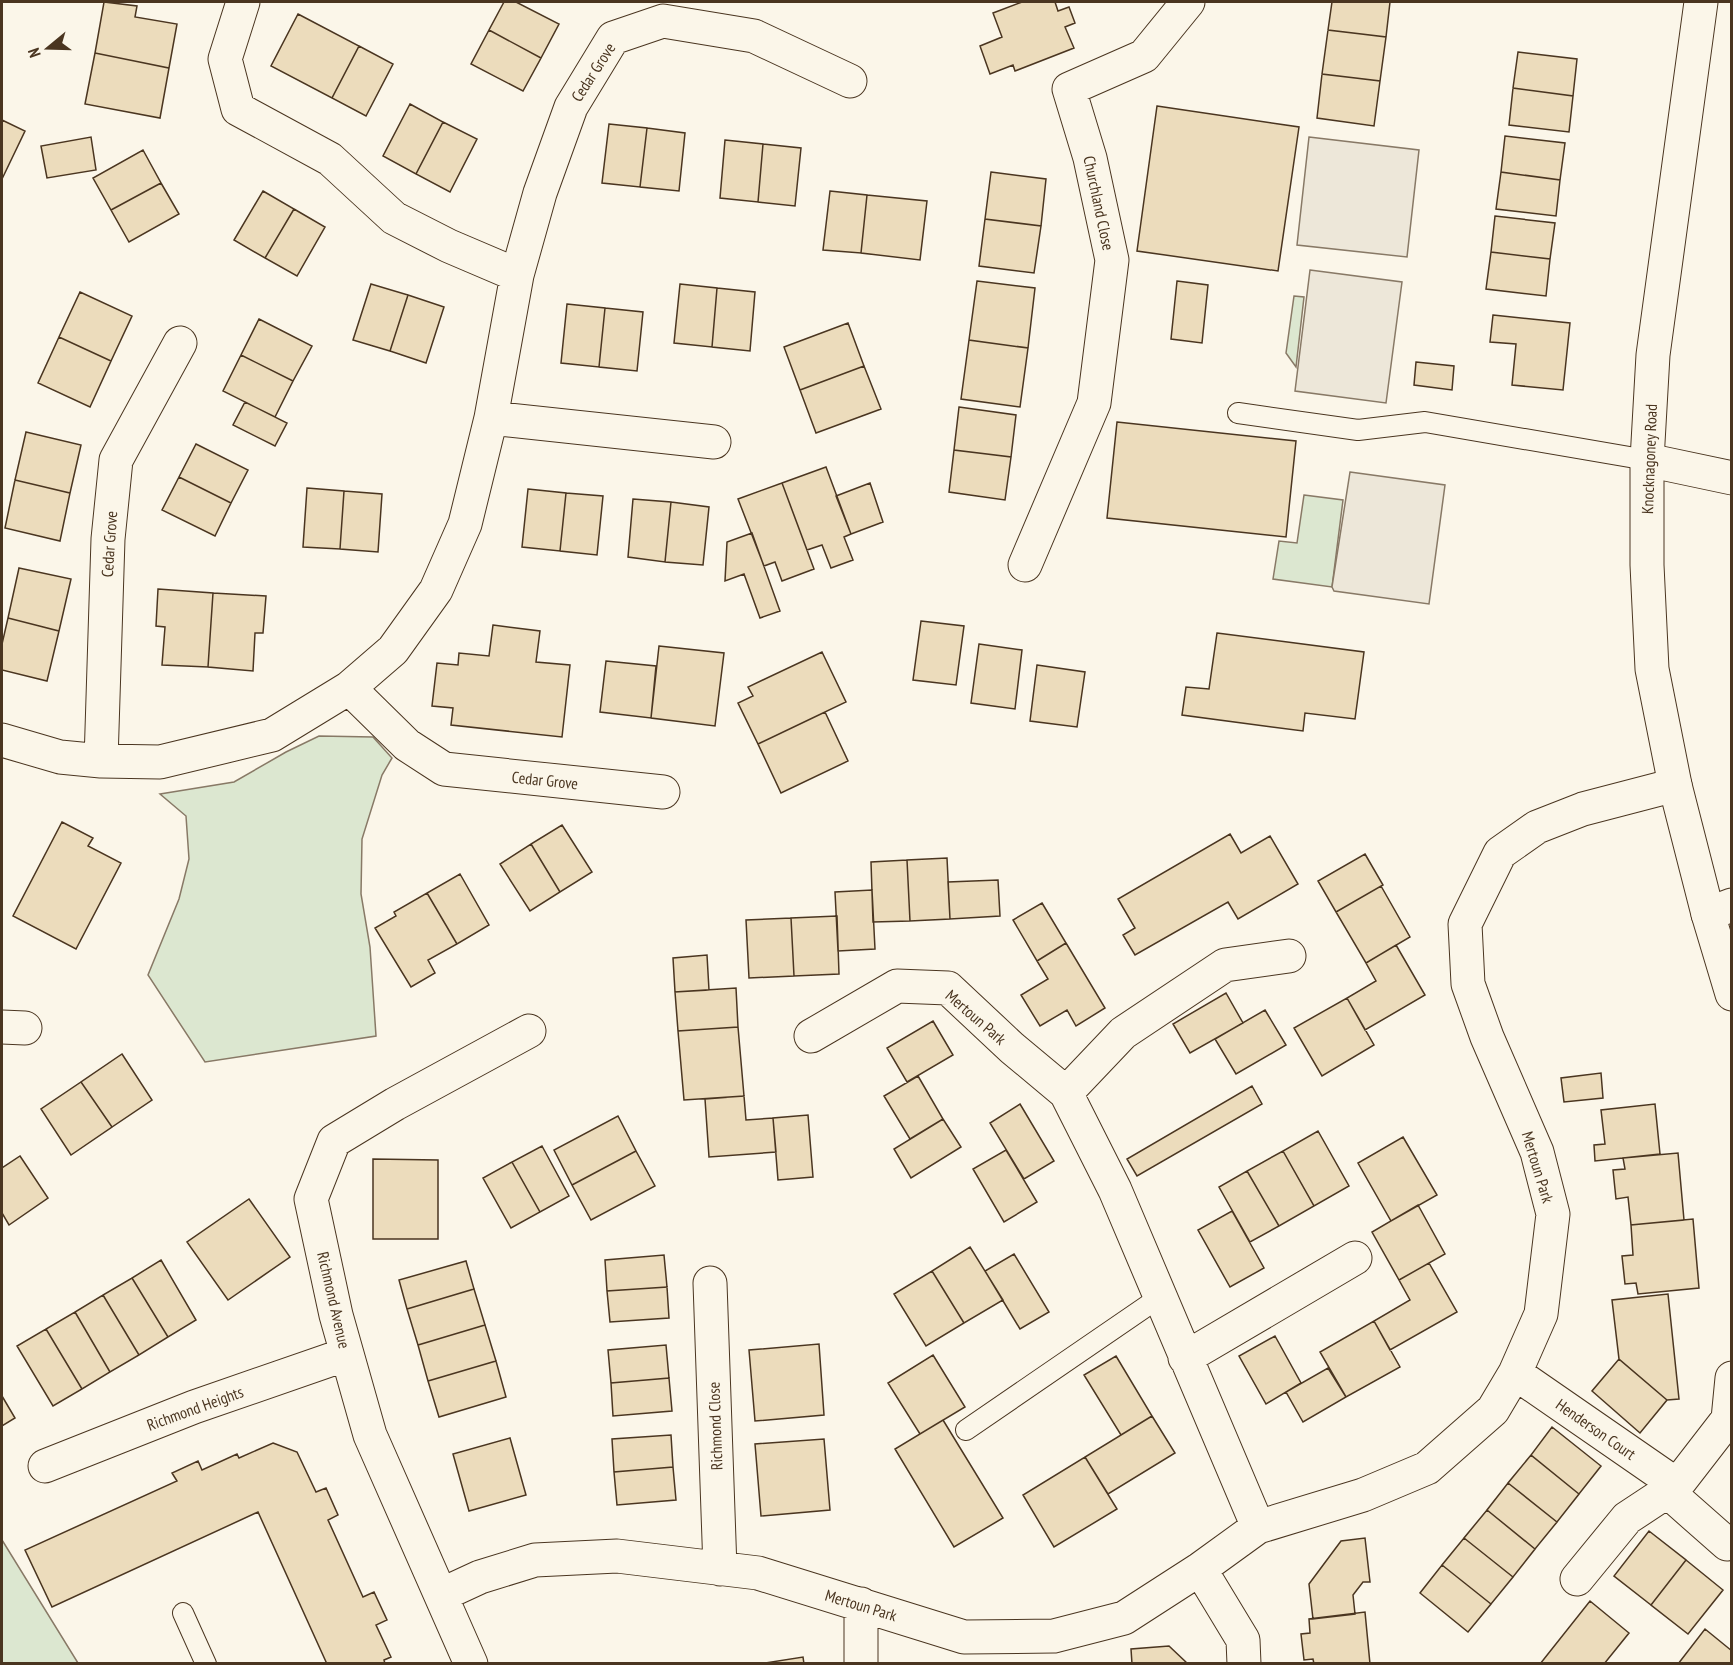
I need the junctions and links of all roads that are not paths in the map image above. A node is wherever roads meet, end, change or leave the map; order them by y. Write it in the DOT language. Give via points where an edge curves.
graph roads {
  1 [pos="243,2"];
  2 [pos="1188,2"];
  3 [pos="1701,2"];
  4 [pos="850,81"];
  5 [pos="517,275"];
  6 [pos="180,343"];
  7 [pos="1238,413"];
  8 [pos="491,418"];
  9 [pos="714,442"];
  10 [pos="1647,460"];
  11 [pos="1731,478"];
  12 [pos="1025,565"];
  13 [pos="349,688"];
  14 [pos="2,740"];
  15 [pos="100,761"];
  16 [pos="1675,785"];
  17 [pos="663,792"];
  18 [pos="1720,909"];
  19 [pos="1289,956"];
  20 [pos="1731,994"];
  21 [pos="529,1031"];
  22 [pos="811,1036"];
  23 [pos="1066,1093"];
  24 [pos="1355,1258"];
  25 [pos="710,1283"];
  26 [pos="1160,1297"];
  27 [pos="347,1354"];
  28 [pos="1185,1358"];
  29 [pos="1515,1372"];
  30 [pos="1731,1378"];
  31 [pos="966,1430"];
  32 [pos="45,1466"];
  33 [pos="1672,1488"];
  34 [pos="1258,1527"];
  35 [pos="1726,1544"];
  36 [pos="720,1569"];
  37 [pos="1200,1569"];
  38 [pos="1577,1579"];
  39 [pos="441,1595"];
  40 [pos="861,1604"];
  41 [pos="183,1613"];
  42 [pos="206,1664"];
  43 [pos="471,1664"];
  44 [pos="861,1664"];
  45 [pos="1244,1664"];
  1 -- 5 [label="street" via="225,59 238,109 330,159 394,218"];
  2 -- 12 [label="street, Churchland Close" via="1144,56 1069,89 1090,158 1112,260 1094,403"];
  3 -- 10 [label="street, Knocknagoney Road" via="1653,355"];
  4 -- 5 [label="street, Cedar Grove" via="754,36 663,21 613,38 571,107 540,193"];
  5 -- 8 [label="street, Cedar Grove"];
  6 -- 15 [label="street, Cedar Grove" via="116,460 108,539"];
  7 -- 10 [label="lane" via="1358,430 1425,422"];
  8 -- 9 [label="street"];
  8 -- 13 [label="street, Cedar Grove" via="465,524 436,590 393,650"];
  10 -- 11 [label="street"];
  10 -- 16 [label="street, Knocknagoney Road" via="1652,669"];
  13 -- 15 [label="street, Cedar Grove" via="272,735 160,762"];
  13 -- 17 [label="street, Cedar Grove" via="407,746 444,769"];
  14 -- 15 [label="street, Cedar Grove" via="60,757"];
  16 -- 18 [label="street, Knocknagoney Road"];
  16 -- 29 [label="street, Mertoun Park" via="1583,809 1538,827 1500,853 1465,924 1468,984 1537,1152 1553,1214 1541,1314"];
  18 -- 20 [label="street, Knocknagoney Road"];
  19 -- 23 [label="street" via="1225,965 1123,1032"];
  21 -- 27 [label="street, Richmond Avenue" via="334,1141 311,1199"];
  22 -- 23 [label="street, Mertoun Park" via="897,986 948,988"];
  23 -- 26 [label="street, Mertoun Park" via="1114,1190"];
  24 -- 28 [label="street"];
  25 -- 36 [label="street, Richmond Close"];
  26 -- 28 [label="street, Mertoun Park"];
  26 -- 31 [label="lane"];
  27 -- 32 [label="street, Richmond Heights" via="194,1407"];
  27 -- 39 [label="street, Richmond Avenue" via="370,1436"];
  28 -- 34 [label="street, Mertoun Park"];
  29 -- 33 [label="street, Henderson Court"];
  29 -- 34 [label="street, Mertoun Park" via="1493,1410 1427,1468 1363,1495"];
  30 -- 33 [label="street" via="1728,1419"];
  33 -- 35 [label="street, Henderson Court"];
  33 -- 38 [label="street" via="1627,1518"];
  34 -- 37 [label="street, Mertoun Park"];
  36 -- 39 [label="street, Mertoun Park" via="617,1556 535,1560 480,1577"];
  36 -- 40 [label="street, Mertoun Park" via="758,1573"];
  37 -- 40 [label="street, Mertoun Park" via="1124,1618 1054,1636 964,1637"];
  37 -- 45 [label="street" via="1243,1640"];
  39 -- 43 [label="street, Richmond Avenue"];
  40 -- 44 [label="street"];
  41 -- 42 [label="lane"];
}
